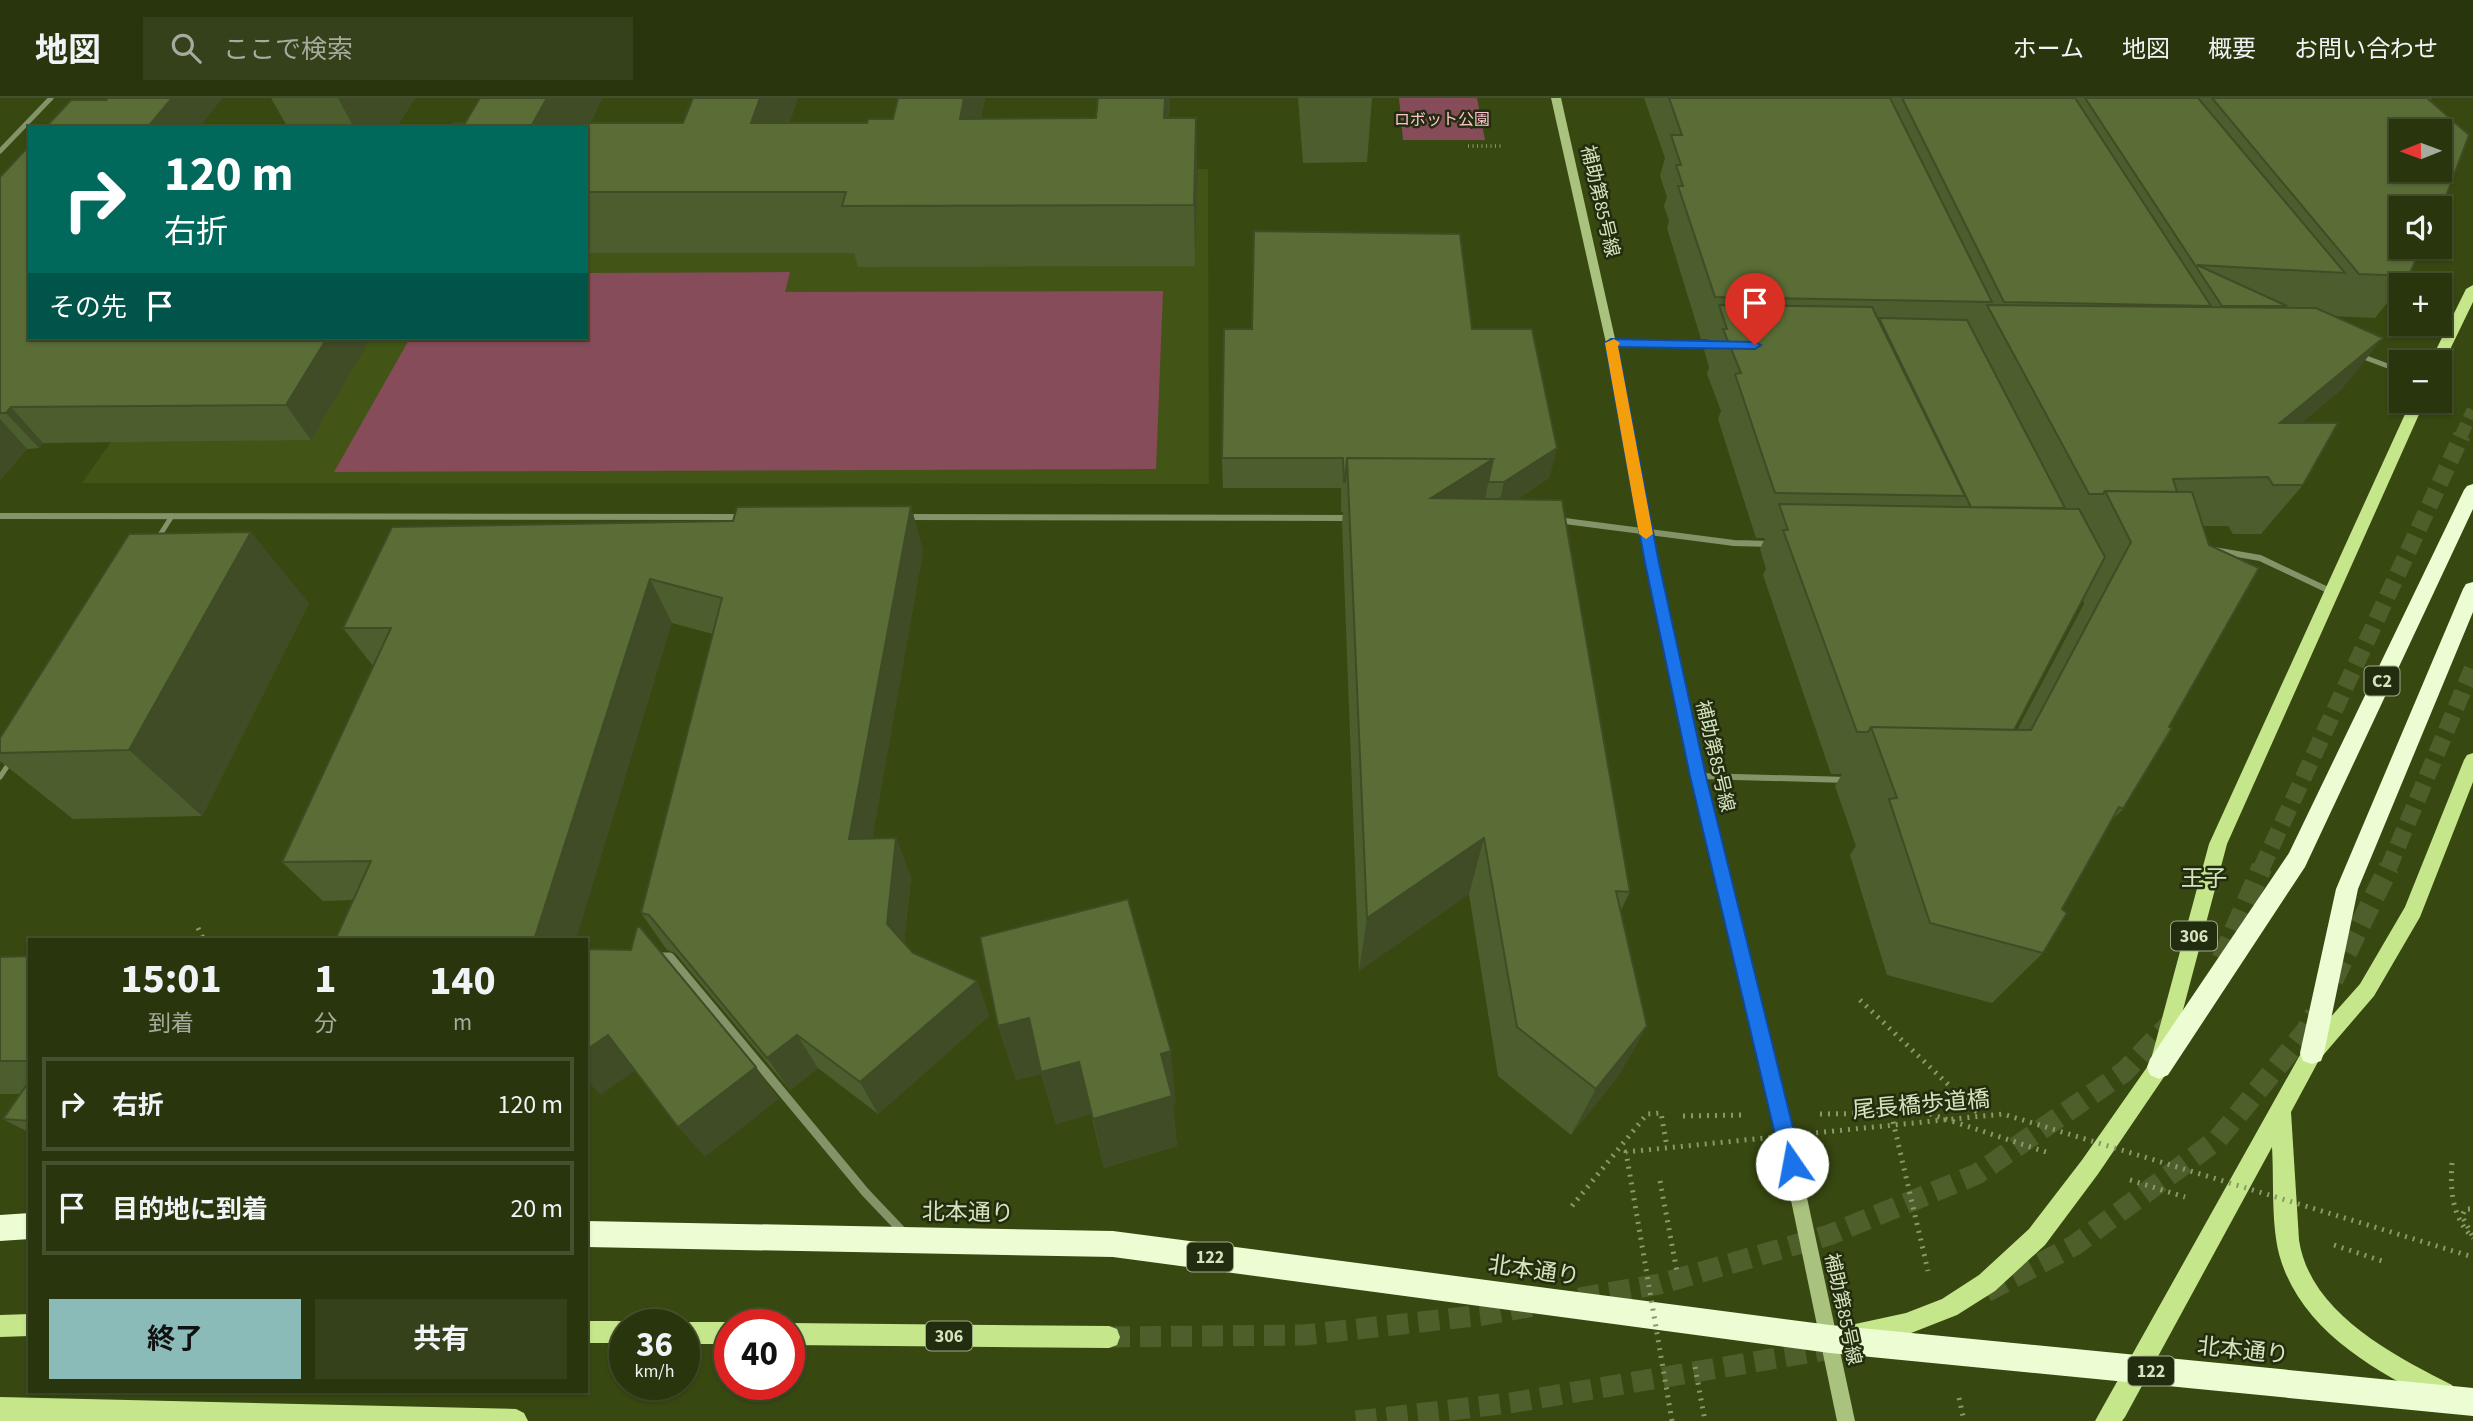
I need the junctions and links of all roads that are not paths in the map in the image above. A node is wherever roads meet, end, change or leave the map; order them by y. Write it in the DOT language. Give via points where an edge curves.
graph roads {
  1 [pos="51,98"];
  2 [pos="1556,98"];
  3 [pos="0,151"];
  4 [pos="2473,289"];
  5 [pos="1611,343"];
  6 [pos="1721,345"];
  7 [pos="2443,350"];
  8 [pos="2350,352"];
  9 [pos="2389,367"];
  10 [pos="2412,413"];
  11 [pos="2470,496"];
  12 [pos="0,516"];
  13 [pos="172,516"];
  14 [pos="757,517"];
  15 [pos="897,517"];
  16 [pos="1352,518"];
  17 [pos="1542,519"];
  18 [pos="1646,531"];
  19 [pos="1782,544"];
  20 [pos="152,546"];
  21 [pos="2208,550"];
  22 [pos="2473,589"];
  23 [pos="2330,591"];
  24 [pos="15,754"];
  25 [pos="2473,760"];
  26 [pos="1698,776"];
  27 [pos="0,777"];
  28 [pos="1863,781"];
  29 [pos="646,957"];
  30 [pos="2312,1054"];
  31 [pos="2159,1067"];
  32 [pos="2280,1107"];
  33 [pos="28,1226"];
  34 [pos="0,1228"];
  35 [pos="588,1234"];
  36 [pos="910,1241"];
  37 [pos="28,1325"];
  38 [pos="0,1326"];
  39 [pos="588,1332"];
  40 [pos="609,1332"];
  41 [pos="805,1334"];
  42 [pos="1109,1338"];
  43 [pos="1830,1339"];
  44 [pos="2137,1370"];
  45 [pos="2468,1402"];
  46 [pos="0,1409"];
  47 [pos="516,1421"];
  48 [pos="1846,1421"];
  49 [pos="2107,1421"];
  1 -- 3 [label="street"];
  2 -- 5 [label="street, 補助第85号線"];
  4 -- 7 [label="main road"];
  5 -- 6 [label="street"];
  5 -- 18 [label="street, 補助第85号線"];
  8 -- 9 [label="street"];
  10 -- 23 [label="main road, 306"];
  11 -- 31 [label="highway, C2" via="2297,860"];
  12 -- 13 [label="street"];
  13 -- 14 [label="street"];
  13 -- 20 [label="lane"];
  15 -- 16 [label="street"];
  17 -- 18 [label="street"];
  18 -- 19 [label="street" via="1734,543"];
  18 -- 26 [label="street, 補助第85号線"];
  21 -- 23 [label="street" via="2266,559"];
  22 -- 30 [label="highway, C2" via="2347,889"];
  23 -- 31 [label="main road, 306" via="2218,844"];
  24 -- 27 [label="lane"];
  25 -- 30 [label="main road" via="2413,911 2367,990"];
  26 -- 28 [label="street"];
  26 -- 43 [label="street, 補助第85号線" via="1781,1114"];
  29 -- 36 [label="street" via="670,957"];
  30 -- 32 [label="main road"];
  31 -- 43 [label="main road, 306" via="2038,1237 1987,1283 1949,1307 1906,1324"];
  32 -- 44 [label="main road"];
  32 -- 45 [label="main road" via="2287,1231 2292,1260 2309,1294 2350,1337 2396,1370"];
  33 -- 34 [label="highway"];
  35 -- 36 [label="highway, 北本通り / 122"];
  36 -- 43 [label="highway, 北本通り / 122" via="1113,1244"];
  37 -- 38 [label="main road"];
  39 -- 40 [label="main road"];
  41 -- 42 [label="main road, 306"];
  43 -- 44 [label="highway, 北本通り / 122"];
  43 -- 48 [label="street, 補助第85号線"];
  44 -- 45 [label="highway, 北本通り / 122"];
  44 -- 49 [label="main road"];
  46 -- 47 [label="main road"];
}
